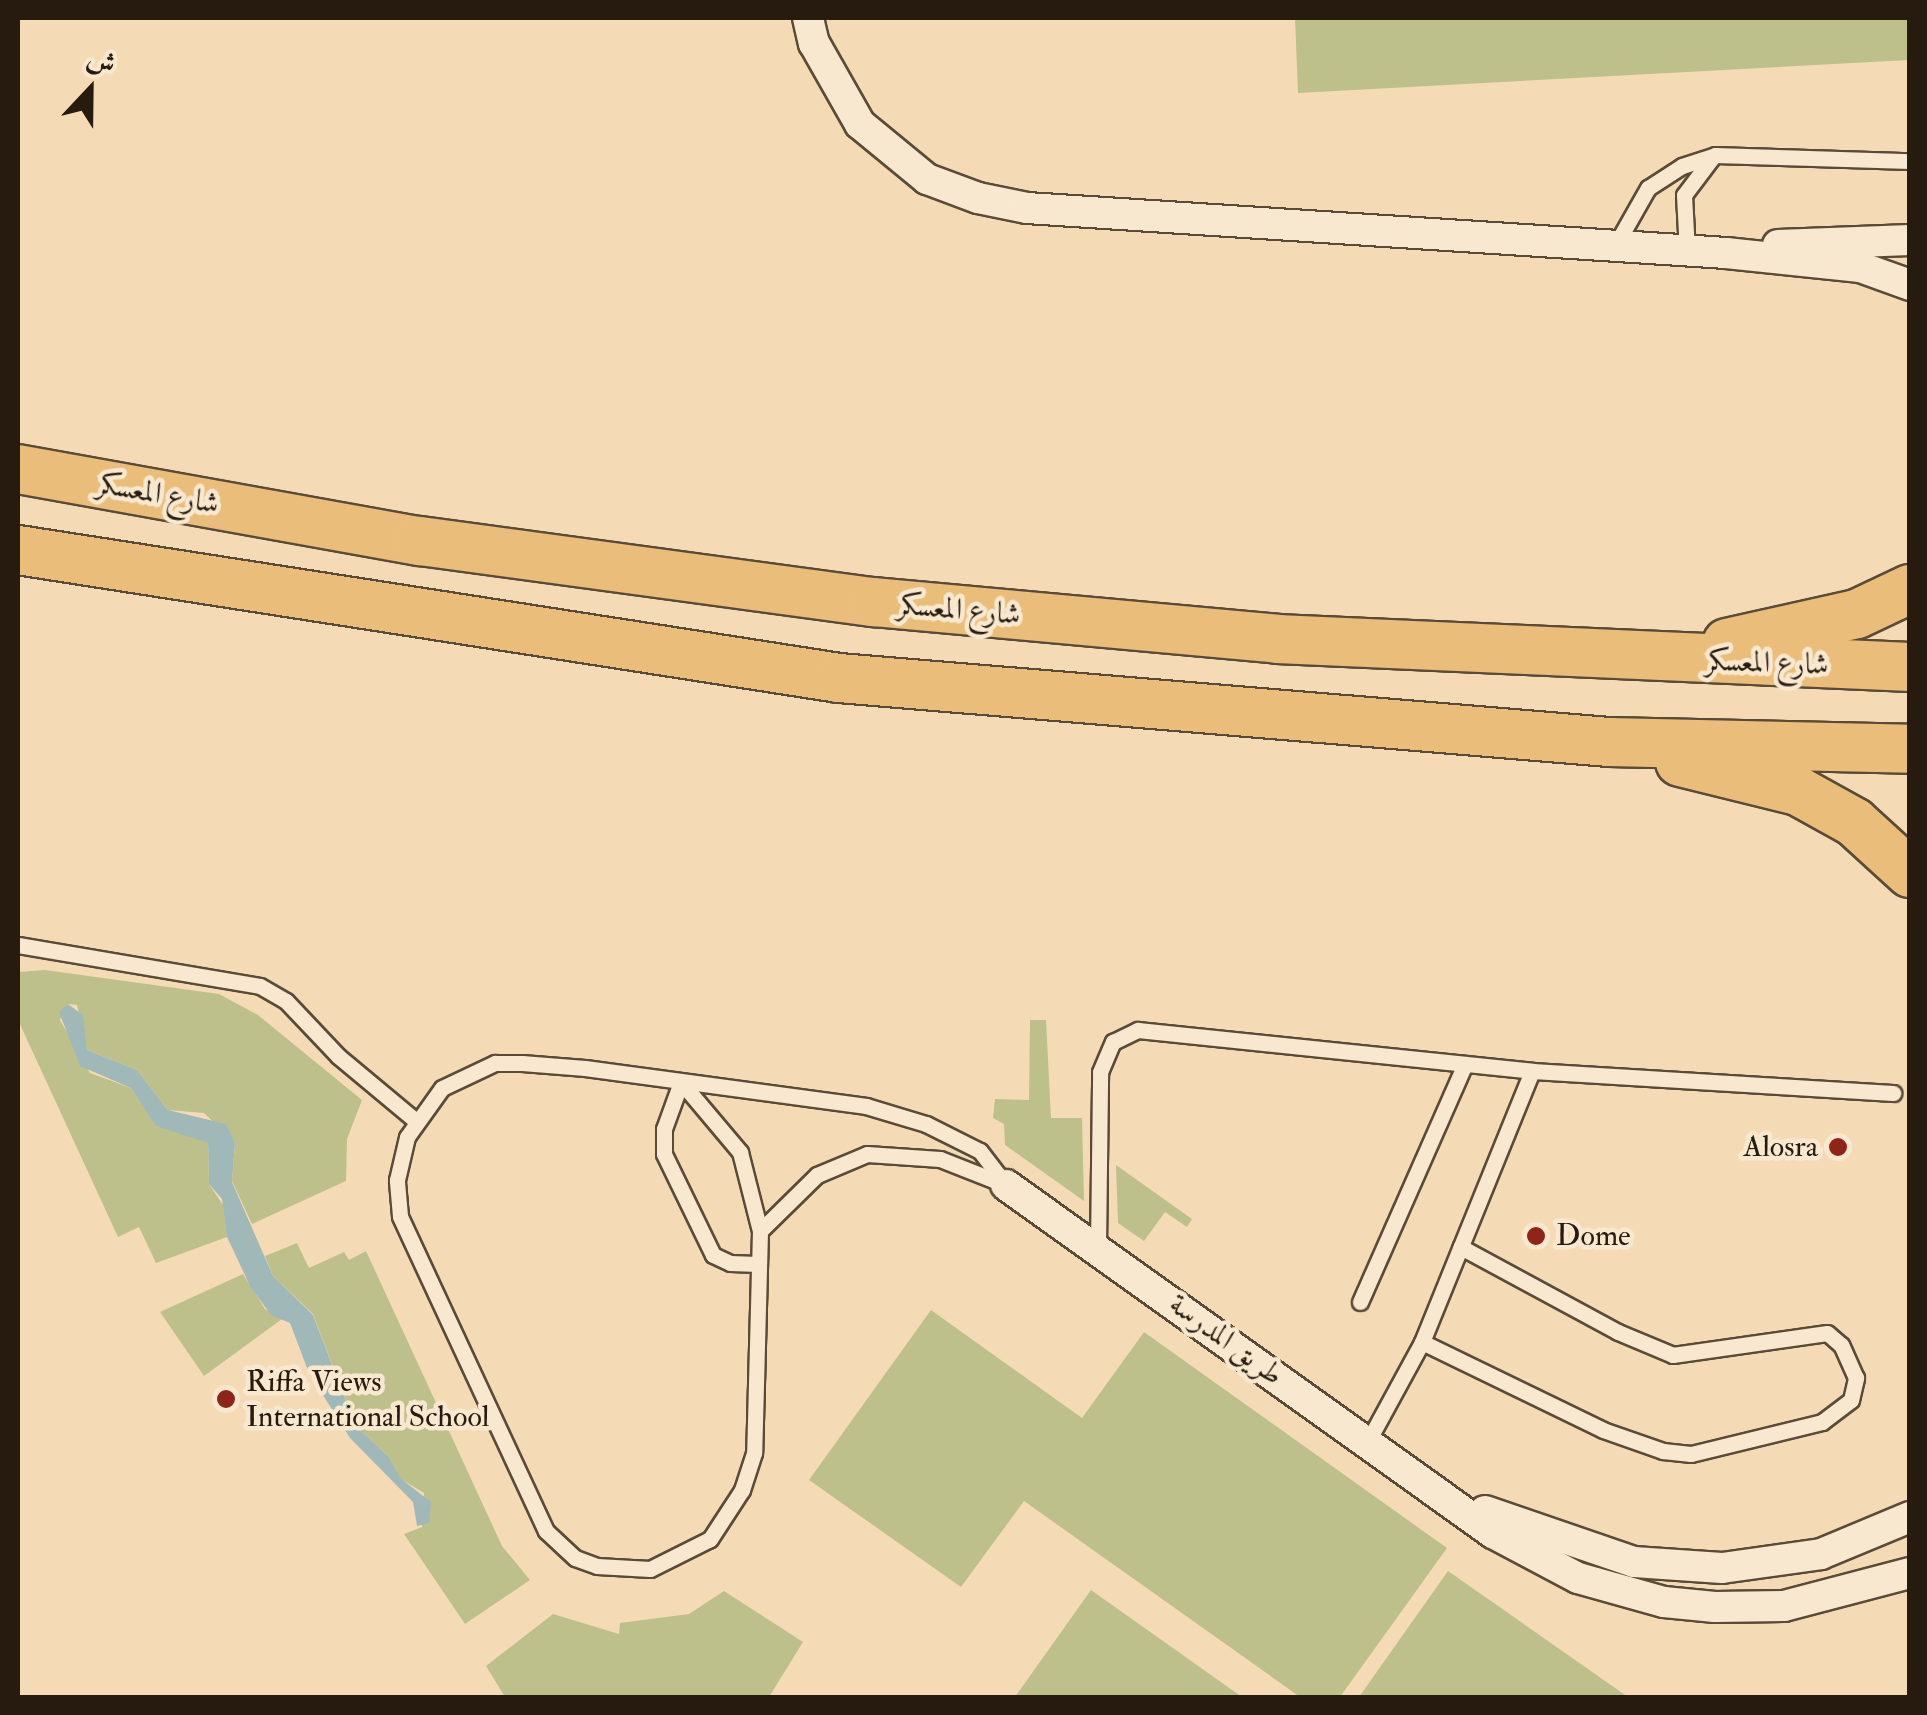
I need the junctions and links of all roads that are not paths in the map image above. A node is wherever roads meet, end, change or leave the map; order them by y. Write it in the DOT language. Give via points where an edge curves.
graph roads {
  1 [pos="808,18"];
  2 [pos="1715,155"];
  3 [pos="1910,160"];
  4 [pos="1910,240"];
  5 [pos="1616,246"];
  6 [pos="1687,252"];
  7 [pos="1726,253"];
  8 [pos="1905,280"];
  9 [pos="18,469"];
  10 [pos="18,550"];
  11 [pos="1910,589"];
  12 [pos="1667,660"];
  13 [pos="1910,668"];
  14 [pos="1609,742"];
  15 [pos="1910,750"];
  16 [pos="1910,873"];
  17 [pos="18,945"];
  18 [pos="1465,1064"];
  19 [pos="1532,1072"];
  20 [pos="681,1082"];
  21 [pos="1892,1093"];
  22 [pos="416,1120"];
  23 [pos="1006,1185"];
  24 [pos="760,1231"];
  25 [pos="1098,1246"];
  26 [pos="1461,1247"];
  27 [pos="758,1264"];
  28 [pos="1360,1302"];
  29 [pos="1422,1342"];
  30 [pos="1368,1444"];
  31 [pos="1446,1496"];
  32 [pos="1910,1516"];
  33 [pos="1910,1572"];
  1 -- 5 [label="street" via="814,44 860,124 928,179 978,198 1027,208"];
  2 -- 3 [label="lane"];
  2 -- 5 [label="lane" via="1648,188"];
  2 -- 6 [label="lane" via="1684,195"];
  4 -- 7 [label="street"];
  5 -- 6 [label="street"];
  6 -- 7 [label="street"];
  7 -- 8 [label="street" via="1860,267"];
  9 -- 12 [label="main road, شارع المعسكر" via="420,541 874,602 1276,639"];
  10 -- 14 [label="main road" via="839,678"];
  11 -- 12 [label="main road" via="1857,614"];
  12 -- 13 [label="main road, شارع المعسكر"];
  14 -- 15 [label="main road"];
  14 -- 16 [label="main road" via="1798,792 1854,822"];
  17 -- 22 [label="lane" via="260,986 286,1001 338,1056"];
  18 -- 19 [label="lane"];
  18 -- 25 [label="lane" via="1138,1030 1122,1035 1104,1054 1100,1072"];
  18 -- 28 [label="lane"];
  19 -- 21 [label="lane"];
  19 -- 26 [label="lane"];
  20 -- 22 [label="lane" via="495,1063 442,1088"];
  20 -- 23 [label="lane" via="897,1114 980,1151"];
  20 -- 24 [label="lane" via="740,1152"];
  20 -- 27 [label="lane" via="664,1129 664,1154 713,1254 730,1264"];
  22 -- 27 [label="lane" via="400,1159 400,1216 546,1531 575,1558 622,1572 676,1562 710,1539 730,1512 754,1453"];
  23 -- 24 [label="lane" via="940,1158 867,1154 817,1175"];
  23 -- 25 [label="street, طريق المدرسة"];
  24 -- 27 [label="lane"];
  25 -- 30 [label="street, طريق المدرسة"];
  26 -- 29 [label="lane"];
  26 -- 29 [label="lane" via="1673,1355 1827,1333 1841,1345 1856,1378 1851,1400 1822,1422 1691,1454 1663,1451 1634,1444"];
  29 -- 30 [label="lane"];
  30 -- 31 [label="street, طريق المدرسة"];
  31 -- 32 [label="street, طريق المدرسة" via="1634,1562 1722,1568 1820,1554"];
  31 -- 33 [label="street, طريق المدرسة" via="1529,1556 1664,1602 1784,1606"];
}
